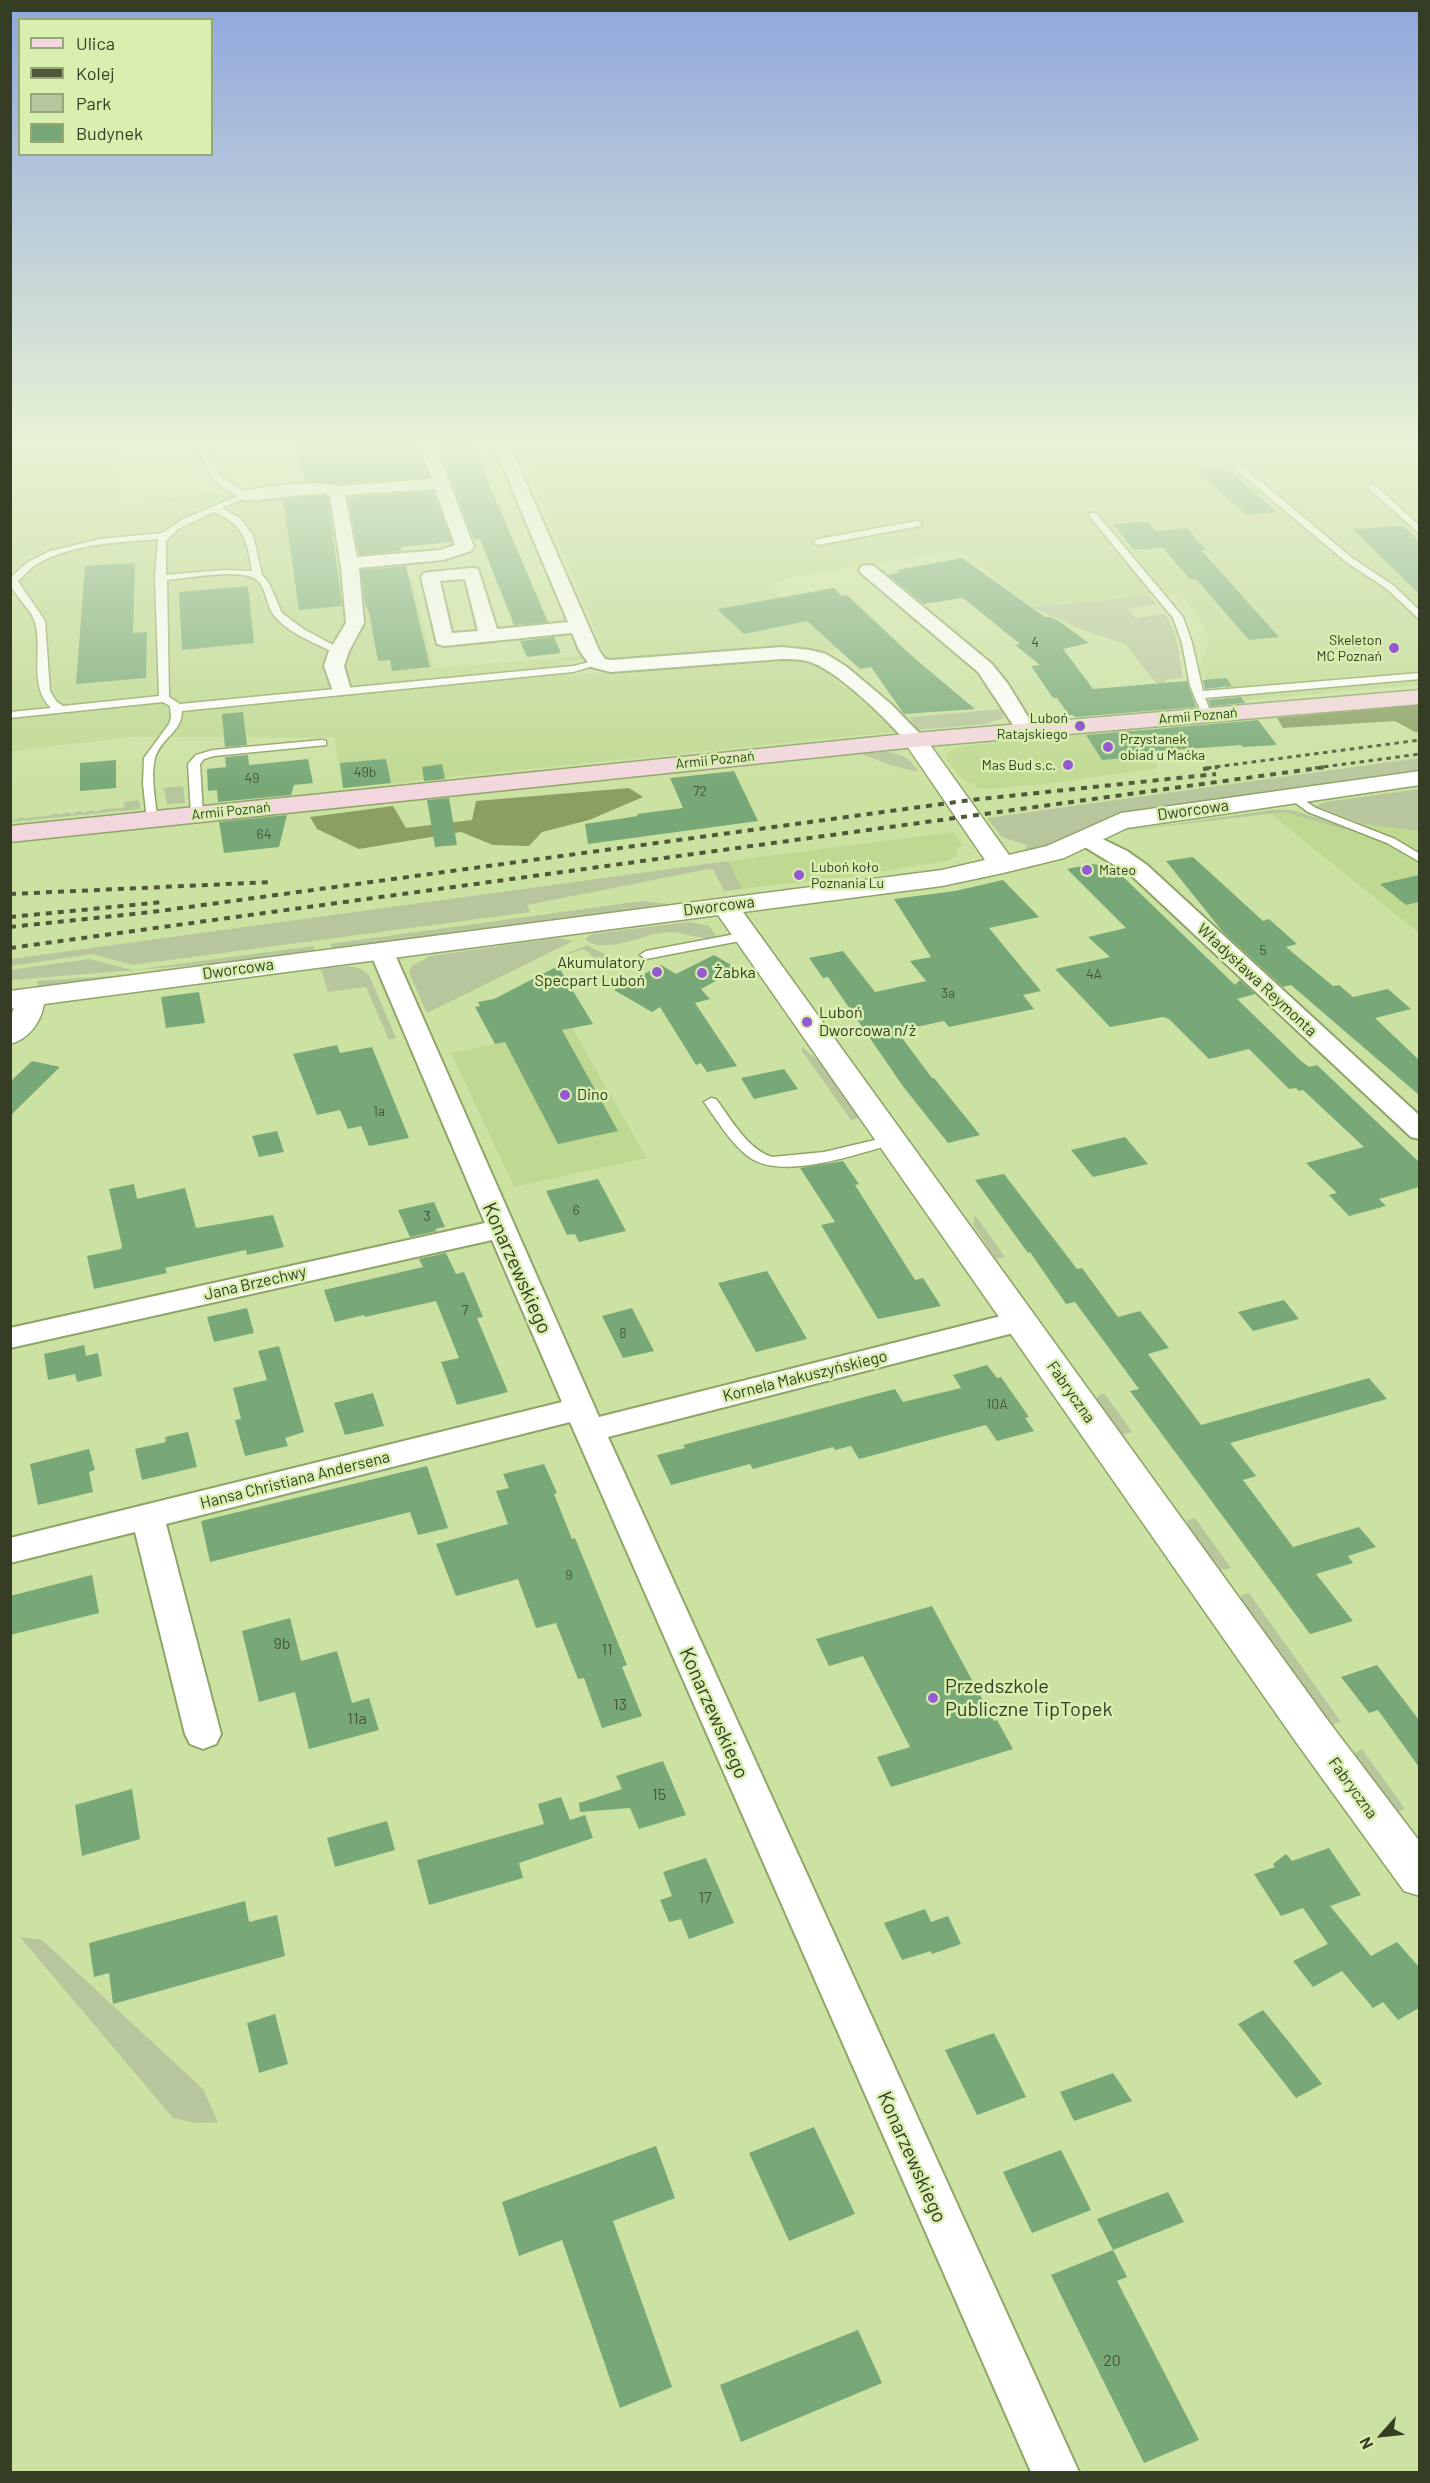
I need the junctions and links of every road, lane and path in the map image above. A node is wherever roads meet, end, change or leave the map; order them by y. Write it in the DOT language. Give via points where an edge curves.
graph roads {
  1 [pos="39,560"];
  2 [pos="160,560"];
  3 [pos="253,560"];
  4 [pos="348,560"];
  5 [pos="386,560"];
  6 [pos="550,560"];
  7 [pos="1130,560"];
  8 [pos="1349,560"];
  9 [pos="349,563"];
  10 [pos="868,570"];
  11 [pos="257,576"];
  12 [pos="160,578"];
  13 [pos="12,582"];
  14 [pos="1419,616"];
  15 [pos="579,627"];
  16 [pos="489,636"];
  17 [pos="339,651"];
  18 [pos="594,657"];
  19 [pos="1419,676"];
  20 [pos="341,690"];
  21 [pos="1419,697"];
  22 [pos="164,699"];
  23 [pos="1202,705"];
  24 [pos="177,708"];
  25 [pos="60,709"];
  26 [pos="13,714"];
  27 [pos="1026,730"];
  28 [pos="915,740"];
  29 [pos="322,743"];
  30 [pos="1419,778"];
  31 [pos="1293,796"];
  32 [pos="197,814"];
  33 [pos="151,819"];
  34 [pos="10,834"];
  35 [pos="1086,838"];
  36 [pos="1419,859"];
  37 [pos="1003,865"];
  38 [pos="724,905"];
  39 [pos="746,936"];
  40 [pos="381,950"];
  41 [pos="645,955"];
  42 [pos="21,999"];
  43 [pos="10,1035"];
  44 [pos="711,1102"];
  45 [pos="1419,1131"];
  46 [pos="892,1140"];
  47 [pos="500,1229"];
  48 [pos="1021,1322"];
  49 [pos="10,1338"];
  50 [pos="583,1420"];
  51 [pos="148,1517"];
  52 [pos="10,1551"];
  53 [pos="203,1734"];
  54 [pos="1419,1878"];
  55 [pos="1055,2472"];
  1 -- 13 [label="lane"];
  2 -- 12 [label="lane"];
  3 -- 11 [label="lane"];
  4 -- 9 [label="street"];
  5 -- 9 [label="street"];
  6 -- 15 [label="street"];
  7 -- 23 [label="lane" via="1178,617"];
  8 -- 14 [label="lane" via="1390,587"];
  9 -- 17 [label="street" via="356,623"];
  10 -- 27 [label="street" via="985,668"];
  11 -- 12 [label="lane" via="224,573"];
  11 -- 17 [label="lane" via="263,580 281,617"];
  12 -- 22 [label="lane"];
  13 -- 25 [label="lane" via="40,621 45,691"];
  15 -- 16 [label="street"];
  15 -- 18 [label="street"];
  17 -- 20 [label="street" via="334,666"];
  18 -- 20 [label="lane" via="573,669"];
  18 -- 28 [label="street" via="611,666 782,653 808,655 828,663 905,726"];
  19 -- 23 [label="lane"];
  20 -- 24 [label="lane"];
  21 -- 23 [label="main road, Armii Poznań"];
  22 -- 24 [label="lane"];
  22 -- 25 [label="lane"];
  23 -- 27 [label="main road, Armii Poznań"];
  24 -- 33 [label="lane" via="175,724 149,758"];
  25 -- 26 [label="lane"];
  27 -- 28 [label="main road, Armii Poznań"];
  28 -- 32 [label="main road, Armii Poznań"];
  28 -- 37 [label="street"];
  29 -- 32 [label="lane" via="200,757 194,764"];
  30 -- 31 [label="street, Dworcowa"];
  31 -- 35 [label="street, Dworcowa" via="1120,821"];
  31 -- 36 [label="lane" via="1304,806 1391,841"];
  32 -- 33 [label="main road, Armii Poznań"];
  33 -- 34 [label="main road, Armii Poznań"];
  35 -- 37 [label="street, Dworcowa" via="1055,852"];
  35 -- 45 [label="street, Władysława Reymonta" via="1139,870"];
  37 -- 38 [label="street, Dworcowa" via="942,878"];
  38 -- 39 [label="street, Fabryczna"];
  38 -- 40 [label="street, Dworcowa"];
  39 -- 41 [label="lane"];
  39 -- 46 [label="street, Fabryczna"];
  40 -- 42 [label="street, Dworcowa"];
  40 -- 47 [label="street, Konarzewskiego"];
  42 -- 43 [label="street" via="27,1017"];
  44 -- 46 [label="lane" via="755,1155 771,1162 789,1163"];
  46 -- 48 [label="street, Fabryczna"];
  47 -- 49 [label="street, Jana Brzechwy"];
  47 -- 50 [label="street, Konarzewskiego"];
  48 -- 50 [label="street, Kornela Makuszyńskiego"];
  48 -- 54 [label="street, Fabryczna"];
  50 -- 51 [label="street, Hansa Christiana Andersena"];
  50 -- 55 [label="street, Konarzewskiego"];
  51 -- 52 [label="street, Hansa Christiana Andersena"];
  51 -- 53 [label="street"];
}
